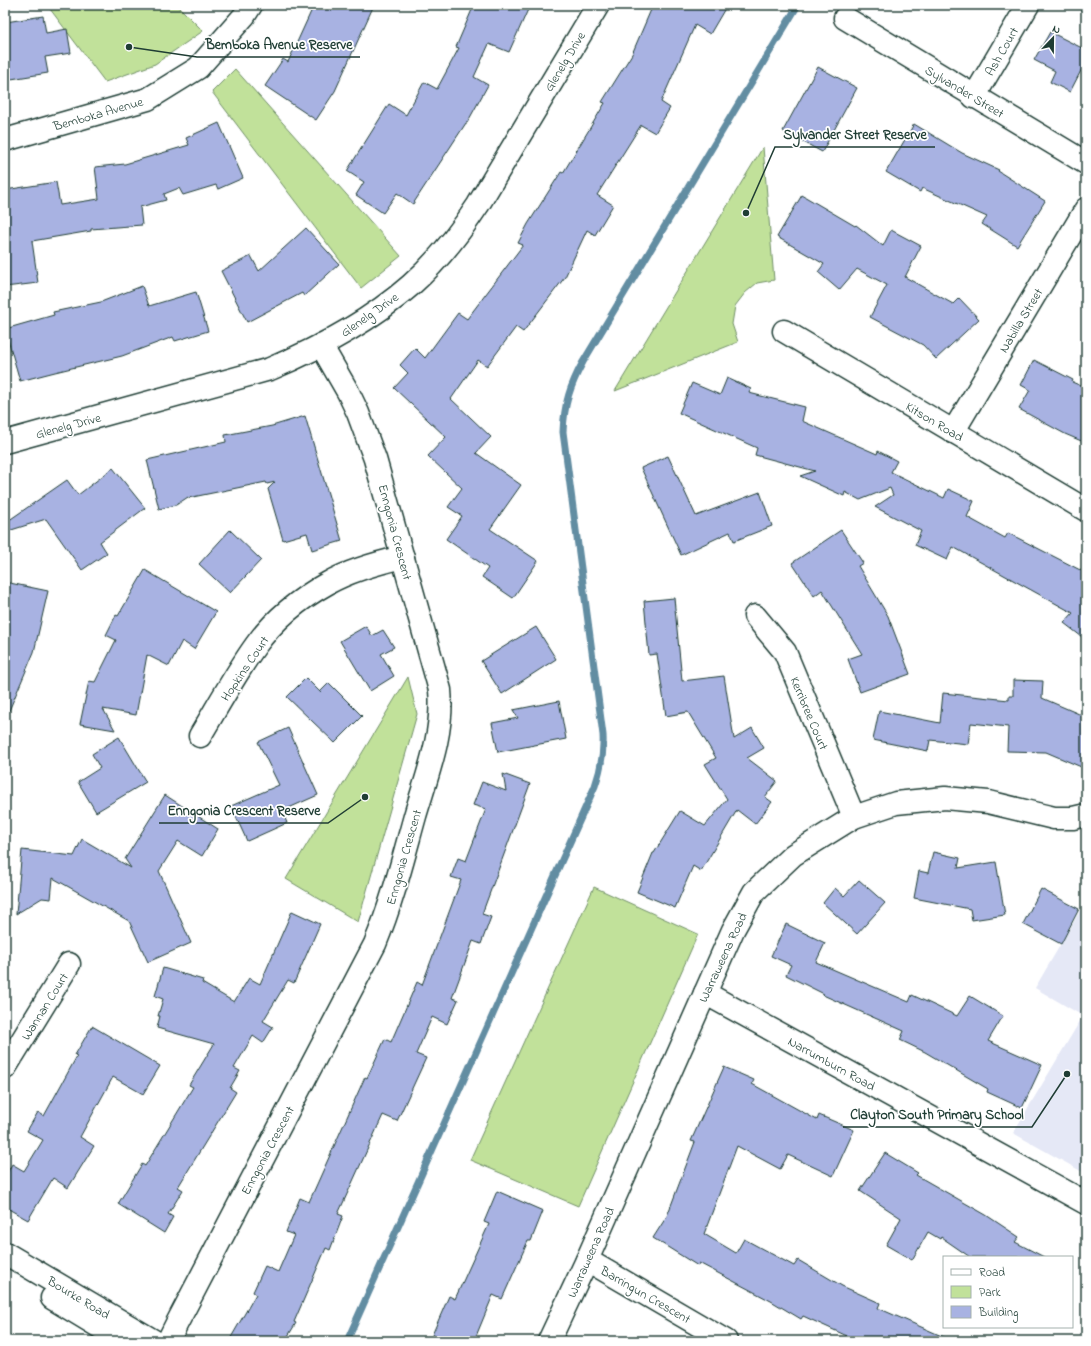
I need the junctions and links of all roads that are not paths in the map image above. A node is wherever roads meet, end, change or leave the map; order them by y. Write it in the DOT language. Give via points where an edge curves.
graph roads {
  1 [pos="251,5"];
  2 [pos="598,5"];
  3 [pos="1028,5"];
  4 [pos="845,18"];
  5 [pos="974,97"];
  6 [pos="5,140"];
  7 [pos="1086,163"];
  8 [pos="1086,209"];
  9 [pos="784,331"];
  10 [pos="321,345"];
  11 [pos="953,432"];
  12 [pos="5,442"];
  13 [pos="1086,510"];
  14 [pos="403,557"];
  15 [pos="755,616"];
  16 [pos="200,736"];
  17 [pos="854,817"];
  18 [pos="1080,817"];
  19 [pos="69,964"];
  20 [pos="705,993"];
  21 [pos="5,1068"];
  22 [pos="1086,1204"];
  23 [pos="5,1253"];
  24 [pos="587,1260"];
  25 [pos="5,1270"];
  26 [pos="123,1341"];
  27 [pos="154,1341"];
  28 [pos="168,1341"];
  29 [pos="549,1341"];
  30 [pos="726,1341"];
  1 -- 6 [label="street, Bemboka Avenue" via="198,68 148,99"];
  2 -- 10 [label="street, Glenelg Drive" via="478,205 452,241 412,285 347,331"];
  3 -- 5 [label="street, Ash Court"];
  4 -- 5 [label="street, Sylvander Street"];
  5 -- 7 [label="street, Sylvander Street"];
  8 -- 11 [label="street, Nabilla Street"];
  9 -- 11 [label="street, Kitson Road"];
  10 -- 12 [label="street, Glenelg Drive" via="276,367 246,377"];
  10 -- 14 [label="street, Enngonia Crescent" via="348,392 367,437"];
  11 -- 13 [label="street, Kitson Road"];
  14 -- 16 [label="street, Hopkins Court" via="346,574 310,594 292,608 257,644"];
  14 -- 28 [label="street, Enngonia Crescent" via="440,690 441,705 438,733 391,900 375,944 362,970"];
  15 -- 17 [label="street, Kerribree Court" via="784,652"];
  17 -- 18 [label="street, Warraweena Road" via="896,803 945,798 988,802 1054,818"];
  17 -- 20 [label="street, Warraweena Road" via="793,855 754,892 733,930"];
  19 -- 21 [label="street, Wannan Court"];
  20 -- 22 [label="street, Narrumburn Road"];
  20 -- 24 [label="street, Warraweena Road"];
  23 -- 27 [label="street, Bourke Road"];
  24 -- 29 [label="street, Warraweena Road"];
  24 -- 30 [label="street, Barringun Crescent"];
  25 -- 26 [label="street, Bourke Road"];
}
